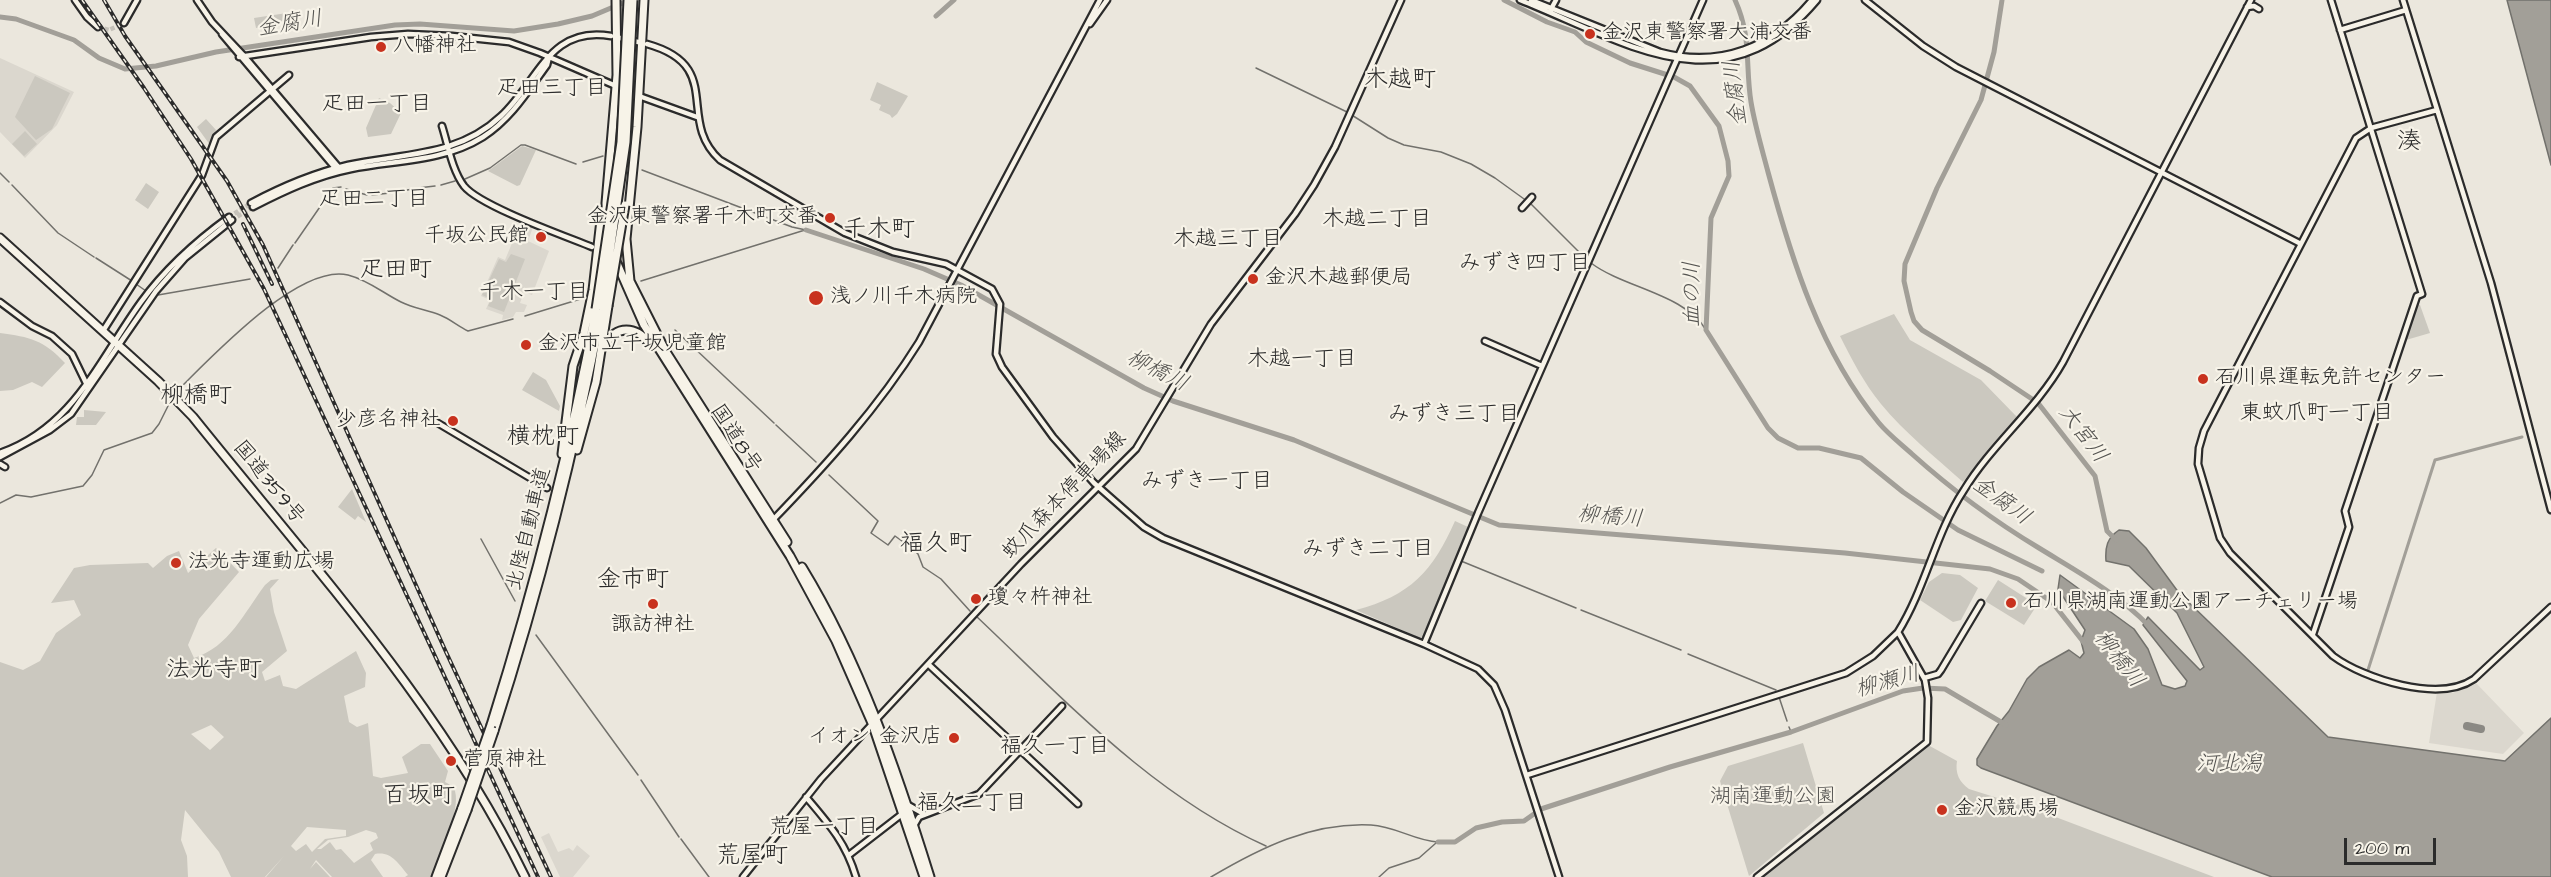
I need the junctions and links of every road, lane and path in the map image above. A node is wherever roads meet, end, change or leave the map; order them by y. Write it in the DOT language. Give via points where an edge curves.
graph roads {
  1 [pos="75,0"];
  2 [pos="137,0"];
  3 [pos="197,0"];
  4 [pos="616,0"];
  5 [pos="628,0"];
  6 [pos="633,0"];
  7 [pos="644,0"];
  8 [pos="1099,0"];
  9 [pos="1107,0"];
  10 [pos="1401,0"];
  11 [pos="1520,0"];
  12 [pos="1531,0"];
  13 [pos="1556,0"];
  14 [pos="1703,0"];
  15 [pos="1812,0"];
  16 [pos="1817,0"];
  17 [pos="1865,0"];
  18 [pos="2251,0"];
  19 [pos="2331,0"];
  20 [pos="2403,0"];
  21 [pos="2247,7"];
  22 [pos="2259,9"];
  23 [pos="1550,10"];
  24 [pos="2406,10"];
  25 [pos="124,23"];
  26 [pos="98,27"];
  27 [pos="1786,30"];
  28 [pos="2340,30"];
  29 [pos="611,36"];
  30 [pos="620,38"];
  31 [pos="1080,39"];
  32 [pos="638,42"];
  33 [pos="647,44"];
  34 [pos="241,56"];
  35 [pos="549,57"];
  36 [pos="1677,58"];
  37 [pos="289,75"];
  38 [pos="616,86"];
  39 [pos="270,90"];
  40 [pos="639,96"];
  41 [pos="2437,110"];
  42 [pos="697,117"];
  43 [pos="442,126"];
  44 [pos="637,127"];
  45 [pos="2371,128"];
  46 [pos="449,150"];
  47 [pos="338,169"];
  48 [pos="609,170"];
  49 [pos="2161,172"];
  50 [pos="1533,197"];
  51 [pos="252,205"];
  52 [pos="1522,208"];
  53 [pos="231,218"];
  54 [pos="0,237"];
  55 [pos="2301,244"];
  56 [pos="595,246"];
  57 [pos="958,270"];
  58 [pos="0,302"];
  59 [pos="599,308"];
  60 [pos="103,331"];
  61 [pos="1485,341"];
  62 [pos="117,344"];
  63 [pos="601,359"];
  64 [pos="1542,366"];
  65 [pos="669,367"];
  66 [pos="87,384"];
  67 [pos="69,412"];
  68 [pos="431,419"];
  69 [pos="0,455"];
  70 [pos="547,488"];
  71 [pos="1099,488"];
  72 [pos="2551,510"];
  73 [pos="551,516"];
  74 [pos="771,522"];
  75 [pos="547,554"];
  76 [pos="1981,603"];
  77 [pos="2551,607"];
  78 [pos="1898,632"];
  79 [pos="2313,634"];
  80 [pos="1424,644"];
  81 [pos="927,664"];
  82 [pos="1924,679"];
  83 [pos="1062,706"];
  84 [pos="874,721"];
  85 [pos="492,728"];
  86 [pos="862,734"];
  87 [pos="878,739"];
  88 [pos="1020,751"];
  89 [pos="893,766"];
  90 [pos="1527,775"];
  91 [pos="806,797"];
  92 [pos="1078,804"];
  93 [pos="465,809"];
  94 [pos="902,814"];
  95 [pos="925,814"];
  96 [pos="914,830"];
  97 [pos="849,855"];
  98 [pos="436,877"];
  99 [pos="441,877"];
  100 [pos="525,877"];
  101 [pos="743,877"];
  102 [pos="856,877"];
  103 [pos="924,877"];
  104 [pos="930,877"];
  105 [pos="1559,877"];
  106 [pos="1757,877"];
  1 -- 26 [label="street"];
  2 -- 25 [label="street"];
  3 -- 34 [label="street"];
  4 -- 38 [label="highway, 国道8号"];
  5 -- 59 [label="highway, 北陸自動車道, bridge" via="621,142"];
  6 -- 59 [label="highway, 北陸自動車道, bridge" via="626,142"];
  7 -- 40 [label="highway, 国道8号"];
  8 -- 31 [label="street"];
  9 -- 31 [label="street"];
  10 -- 71 [label="street, 蚊爪森本停車場線" via="1314,185 1211,324 1136,449"];
  11 -- 23 [label="street"];
  12 -- 23 [label="street"];
  13 -- 23 [label="street"];
  14 -- 36 [label="street"];
  15 -- 27 [label="street"];
  16 -- 27 [label="street"];
  17 -- 49 [label="street" via="1930,51"];
  18 -- 21 [label="street"];
  19 -- 28 [label="street"];
  20 -- 24 [label="street"];
  21 -- 22 [label="street"];
  21 -- 49 [label="street"];
  23 -- 36 [label="street" via="1652,53"];
  24 -- 28 [label="street"];
  24 -- 41 [label="street"];
  27 -- 36 [label="street" via="1753,52 1721,58"];
  28 -- 45 [label="street"];
  29 -- 35 [label="street" via="572,38"];
  30 -- 32 [label="street"];
  31 -- 57 [label="street" via="1019,148"];
  33 -- 42 [label="street" via="669,52 688,68 697,88"];
  34 -- 35 [label="street" via="408,34 504,41"];
  34 -- 39 [label="street"];
  35 -- 38 [label="street"];
  35 -- 46 [label="street" via="547,65 504,119 483,137"];
  36 -- 64 [label="street"];
  37 -- 39 [label="street"];
  38 -- 48 [label="highway, 国道8号"];
  39 -- 47 [label="street"];
  39 -- 60 [label="street" via="216,137 202,175"];
  40 -- 42 [label="street"];
  40 -- 44 [label="highway, 国道8号"];
  41 -- 45 [label="street"];
  41 -- 72 [label="street" via="2491,283"];
  42 -- 57 [label="street" via="708,148 727,165 845,233 893,252 934,259"];
  43 -- 46 [label="street"];
  44 -- 59 [label="highway, bridge" via="625,205"];
  44 -- 74 [label="highway, 国道8号" via="626,239 630,281 666,352"];
  45 -- 55 [label="street" via="2356,138"];
  45 -- 79 [label="street" via="2422,294 2417,296 2409,317 2345,511 2349,527"];
  46 -- 47 [label="street"];
  46 -- 56 [label="street" via="459,178 476,197"];
  47 -- 51 [label="street"];
  48 -- 56 [label="highway"];
  48 -- 65 [label="highway, 国道8号" via="606,218 613,251 644,326"];
  49 -- 55 [label="street"];
  49 -- 78 [label="street" via="2063,362 1956,502"];
  50 -- 52 [label="street"];
  53 -- 62 [label="street" via="174,269"];
  54 -- 60 [label="highway, 国道359号"];
  55 -- 79 [label="street" via="2204,430 2198,464 2215,527 2225,546"];
  56 -- 59 [label="highway"];
  57 -- 71 [label="street" via="992,289 1000,304 996,354 1002,367 1053,437"];
  57 -- 74 [label="street" via="887,391"];
  58 -- 66 [label="street" via="72,354"];
  59 -- 63 [label="highway"];
  59 -- 73 [label="highway, 北陸自動車道"];
  59 -- 73 [label="highway" via="571,377"];
  59 -- 75 [label="highway, 北陸自動車道" via="575,438"];
  60 -- 62 [label="highway, 国道359号"];
  61 -- 64 [label="street"];
  62 -- 66 [label="street"];
  62 -- 67 [label="street"];
  62 -- 100 [label="highway, 国道359号" via="194,417 404,680 492,815"];
  63 -- 65 [label="highway" via="610,338 629,329 642,334"];
  63 -- 75 [label="highway"];
  64 -- 80 [label="street"];
  65 -- 74 [label="highway, 国道8号"];
  66 -- 67 [label="street"];
  67 -- 69 [label="street"];
  68 -- 70 [label="street"];
  71 -- 80 [label="street" via="1144,527 1163,538"];
  71 -- 81 [label="street, 蚊爪森本停車場線"];
  73 -- 85 [label="highway, 北陸自動車道"];
  74 -- 84 [label="highway, 国道8号" via="819,595"];
  75 -- 85 [label="highway, 北陸自動車道"];
  76 -- 82 [label="street" via="1938,674"];
  77 -- 79 [label="street" via="2474,679 2446,689 2399,685 2374,678 2341,662"];
  78 -- 82 [label="street"];
  78 -- 90 [label="street" via="1873,656 1846,673"];
  80 -- 90 [label="street" via="1478,669 1494,685"];
  81 -- 84 [label="street, 蚊爪森本停車場線"];
  81 -- 88 [label="street"];
  82 -- 106 [label="street" via="1928,698 1925,745"];
  83 -- 88 [label="street"];
  84 -- 86 [label="street, 蚊爪森本停車場線"];
  84 -- 87 [label="highway, 国道8号"];
  84 -- 89 [label="highway, 国道8号"];
  85 -- 93 [label="highway, 北陸自動車道, bridge"];
  86 -- 87 [label="street" via="870,733"];
  86 -- 91 [label="street, 蚊爪森本停車場線"];
  87 -- 94 [label="highway, 国道8号"];
  88 -- 92 [label="street"];
  88 -- 95 [label="street" via="979,794"];
  89 -- 95 [label="street" via="907,803"];
  89 -- 96 [label="highway, 国道8号"];
  90 -- 105 [label="street"];
  91 -- 97 [label="street"];
  91 -- 101 [label="street, 蚊爪森本停車場線"];
  93 -- 98 [label="highway, 北陸自動車道"];
  93 -- 99 [label="highway, 北陸自動車道"];
  94 -- 97 [label="street"];
  94 -- 103 [label="highway, 国道8号"];
  95 -- 96 [label="street" via="916,820"];
  96 -- 104 [label="highway, 国道8号"];
  97 -- 102 [label="street"];
}
